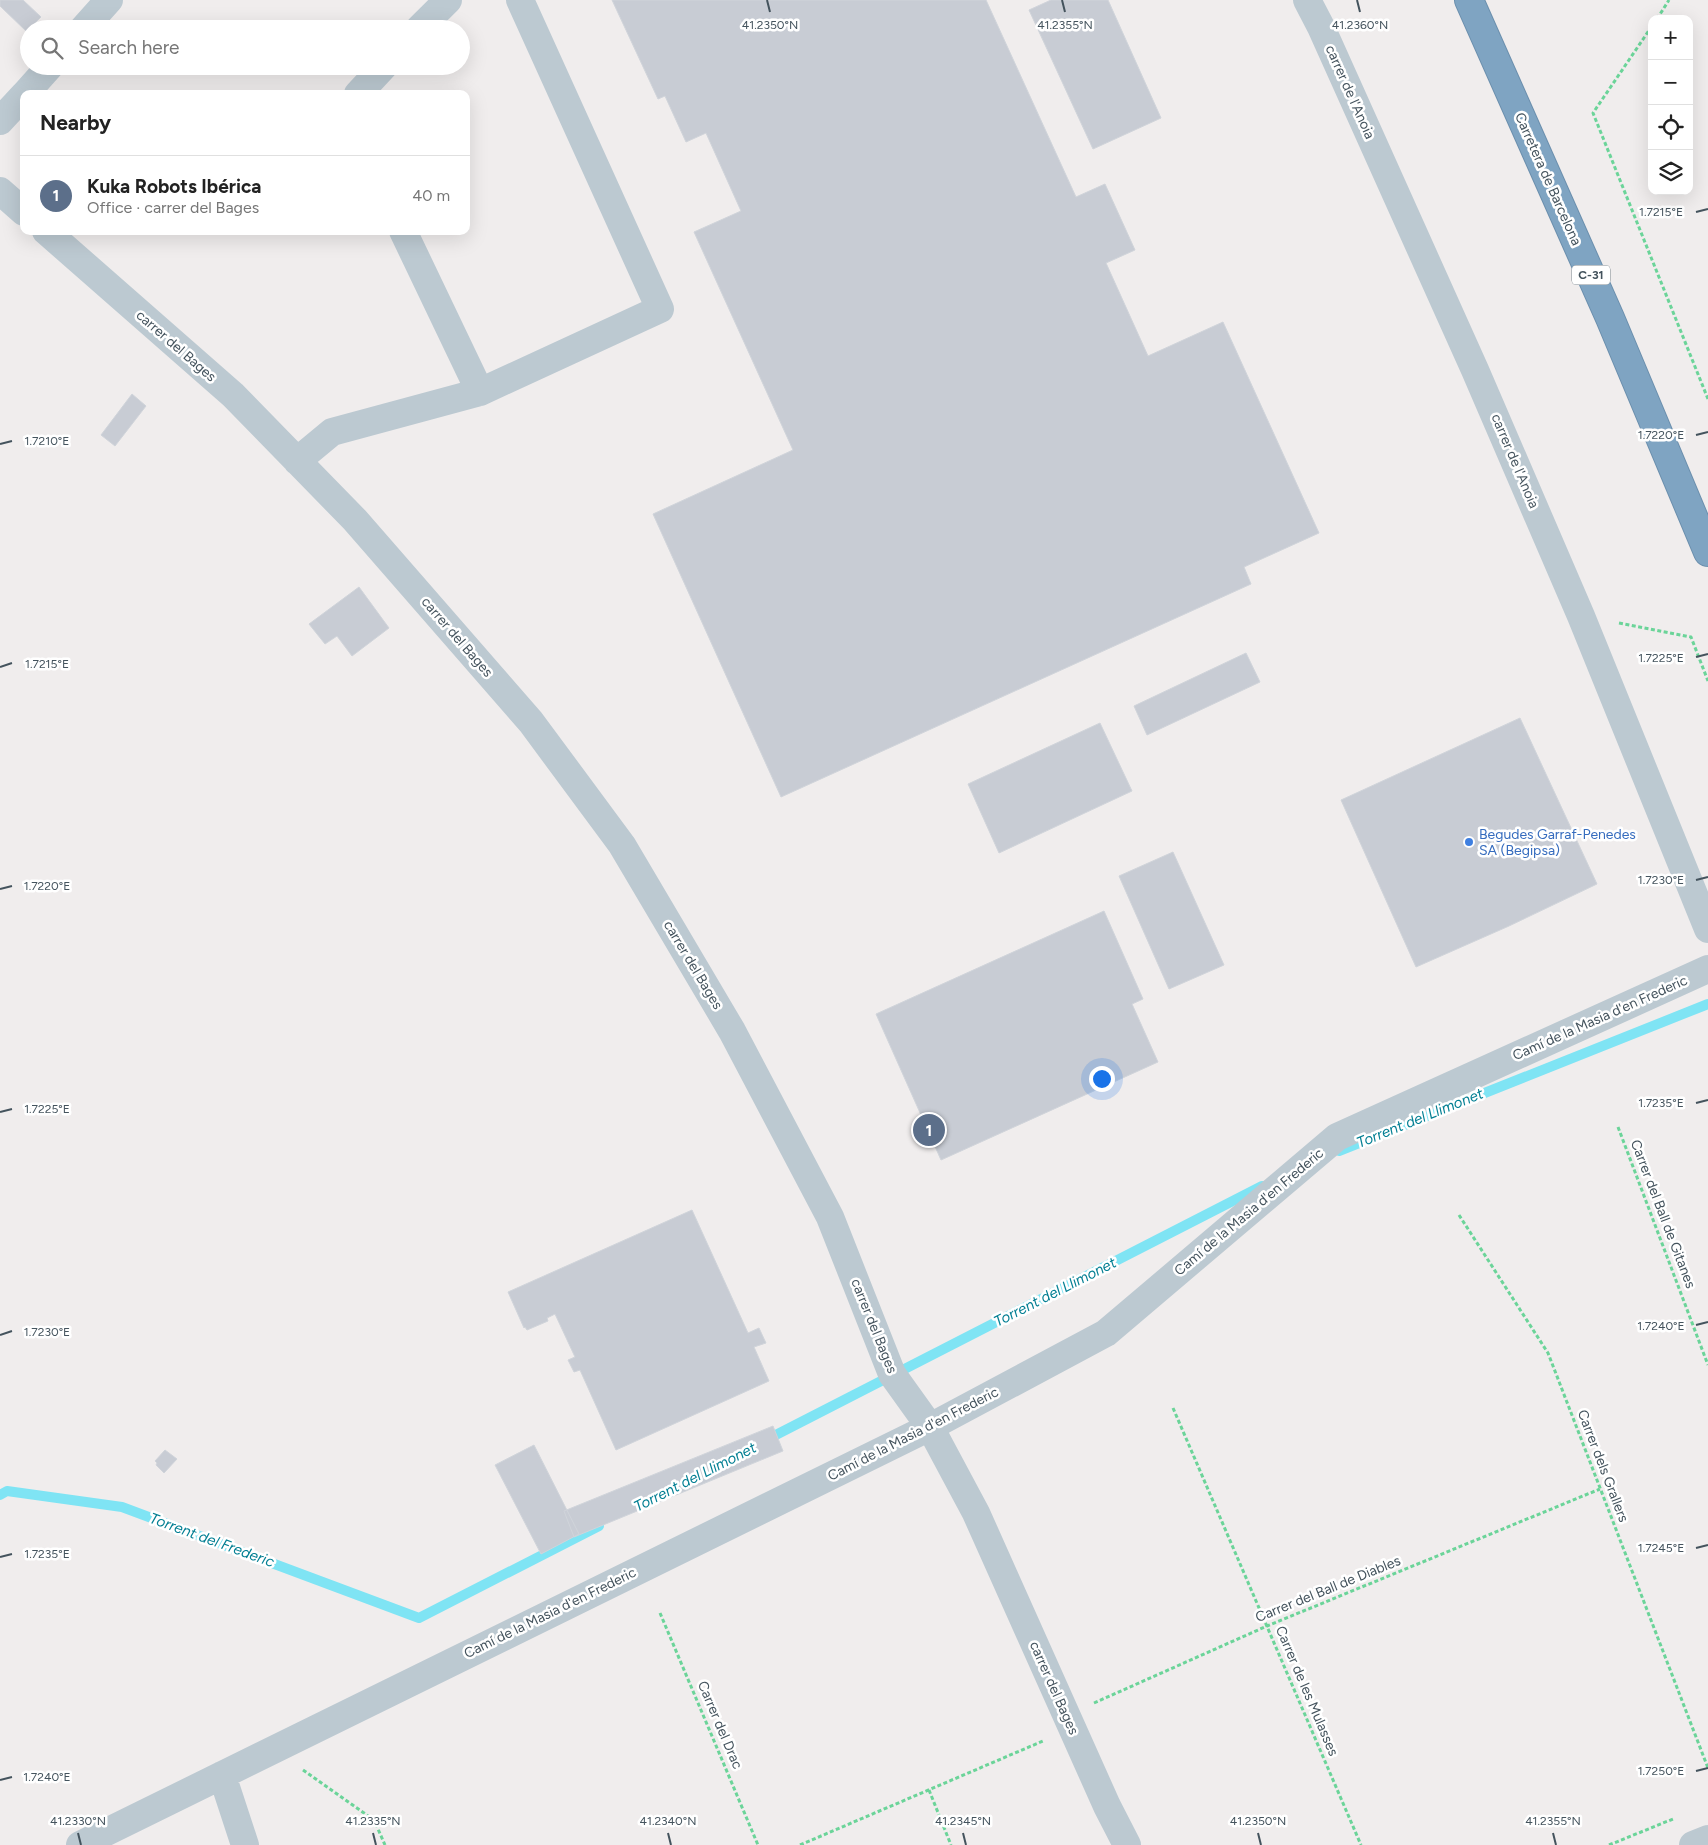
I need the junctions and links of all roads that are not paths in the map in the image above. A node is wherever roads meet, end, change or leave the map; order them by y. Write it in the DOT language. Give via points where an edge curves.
graph roads {
  1 [pos="109,0"];
  2 [pos="448,0"];
  3 [pos="520,0"];
  4 [pos="1307,0"];
  5 [pos="1470,0"];
  6 [pos="91,20"];
  7 [pos="428,20"];
  8 [pos="42,75"];
  9 [pos="376,75"];
  10 [pos="28,90"];
  11 [pos="362,90"];
  12 [pos="20,98"];
  13 [pos="0,121"];
  14 [pos="0,191"];
  15 [pos="20,208"];
  16 [pos="51,235"];
  17 [pos="405,235"];
  18 [pos="480,392"];
  19 [pos="297,461"];
  20 [pos="1708,552"];
  21 [pos="1708,929"];
  22 [pos="1708,969"];
  23 [pos="930,1427"];
  24 [pos="222,1775"];
  25 [pos="120,1836"];
  26 [pos="1708,1839"];
  27 [pos="80,1845"];
  28 [pos="246,1845"];
  29 [pos="1127,1845"];
  30 [pos="1693,1845"];
  1 -- 6 [label="street"];
  2 -- 7 [label="street"];
  3 -- 18 [label="street" via="660,309"];
  4 -- 21 [label="street, carrer de l'Anoia" via="1471,361 1581,616"];
  5 -- 20 [label="highway, Carretera de Barcelona / C-31" via="1610,318"];
  8 -- 10 [label="street"];
  9 -- 11 [label="street"];
  12 -- 13 [label="street"];
  14 -- 15 [label="street"];
  16 -- 19 [label="street, carrer del Bages" via="233,395"];
  17 -- 18 [label="street"];
  18 -- 19 [label="street" via="332,432"];
  19 -- 23 [label="street, carrer del Bages" via="355,520 531,722 622,844 732,1031 830,1217 892,1374"];
  22 -- 23 [label="street, Camí de la Masia d'en Frederic" via="1337,1138 1106,1333"];
  23 -- 24 [label="street, Camí de la Masia d'en Frederic"];
  23 -- 29 [label="street, carrer del Bages" via="976,1513"];
  24 -- 25 [label="street, Camí de la Masia d'en Frederic"];
  24 -- 28 [label="street"];
  25 -- 27 [label="street, Camí de la Masia d'en Frederic"];
  26 -- 30 [label="street"];
}
